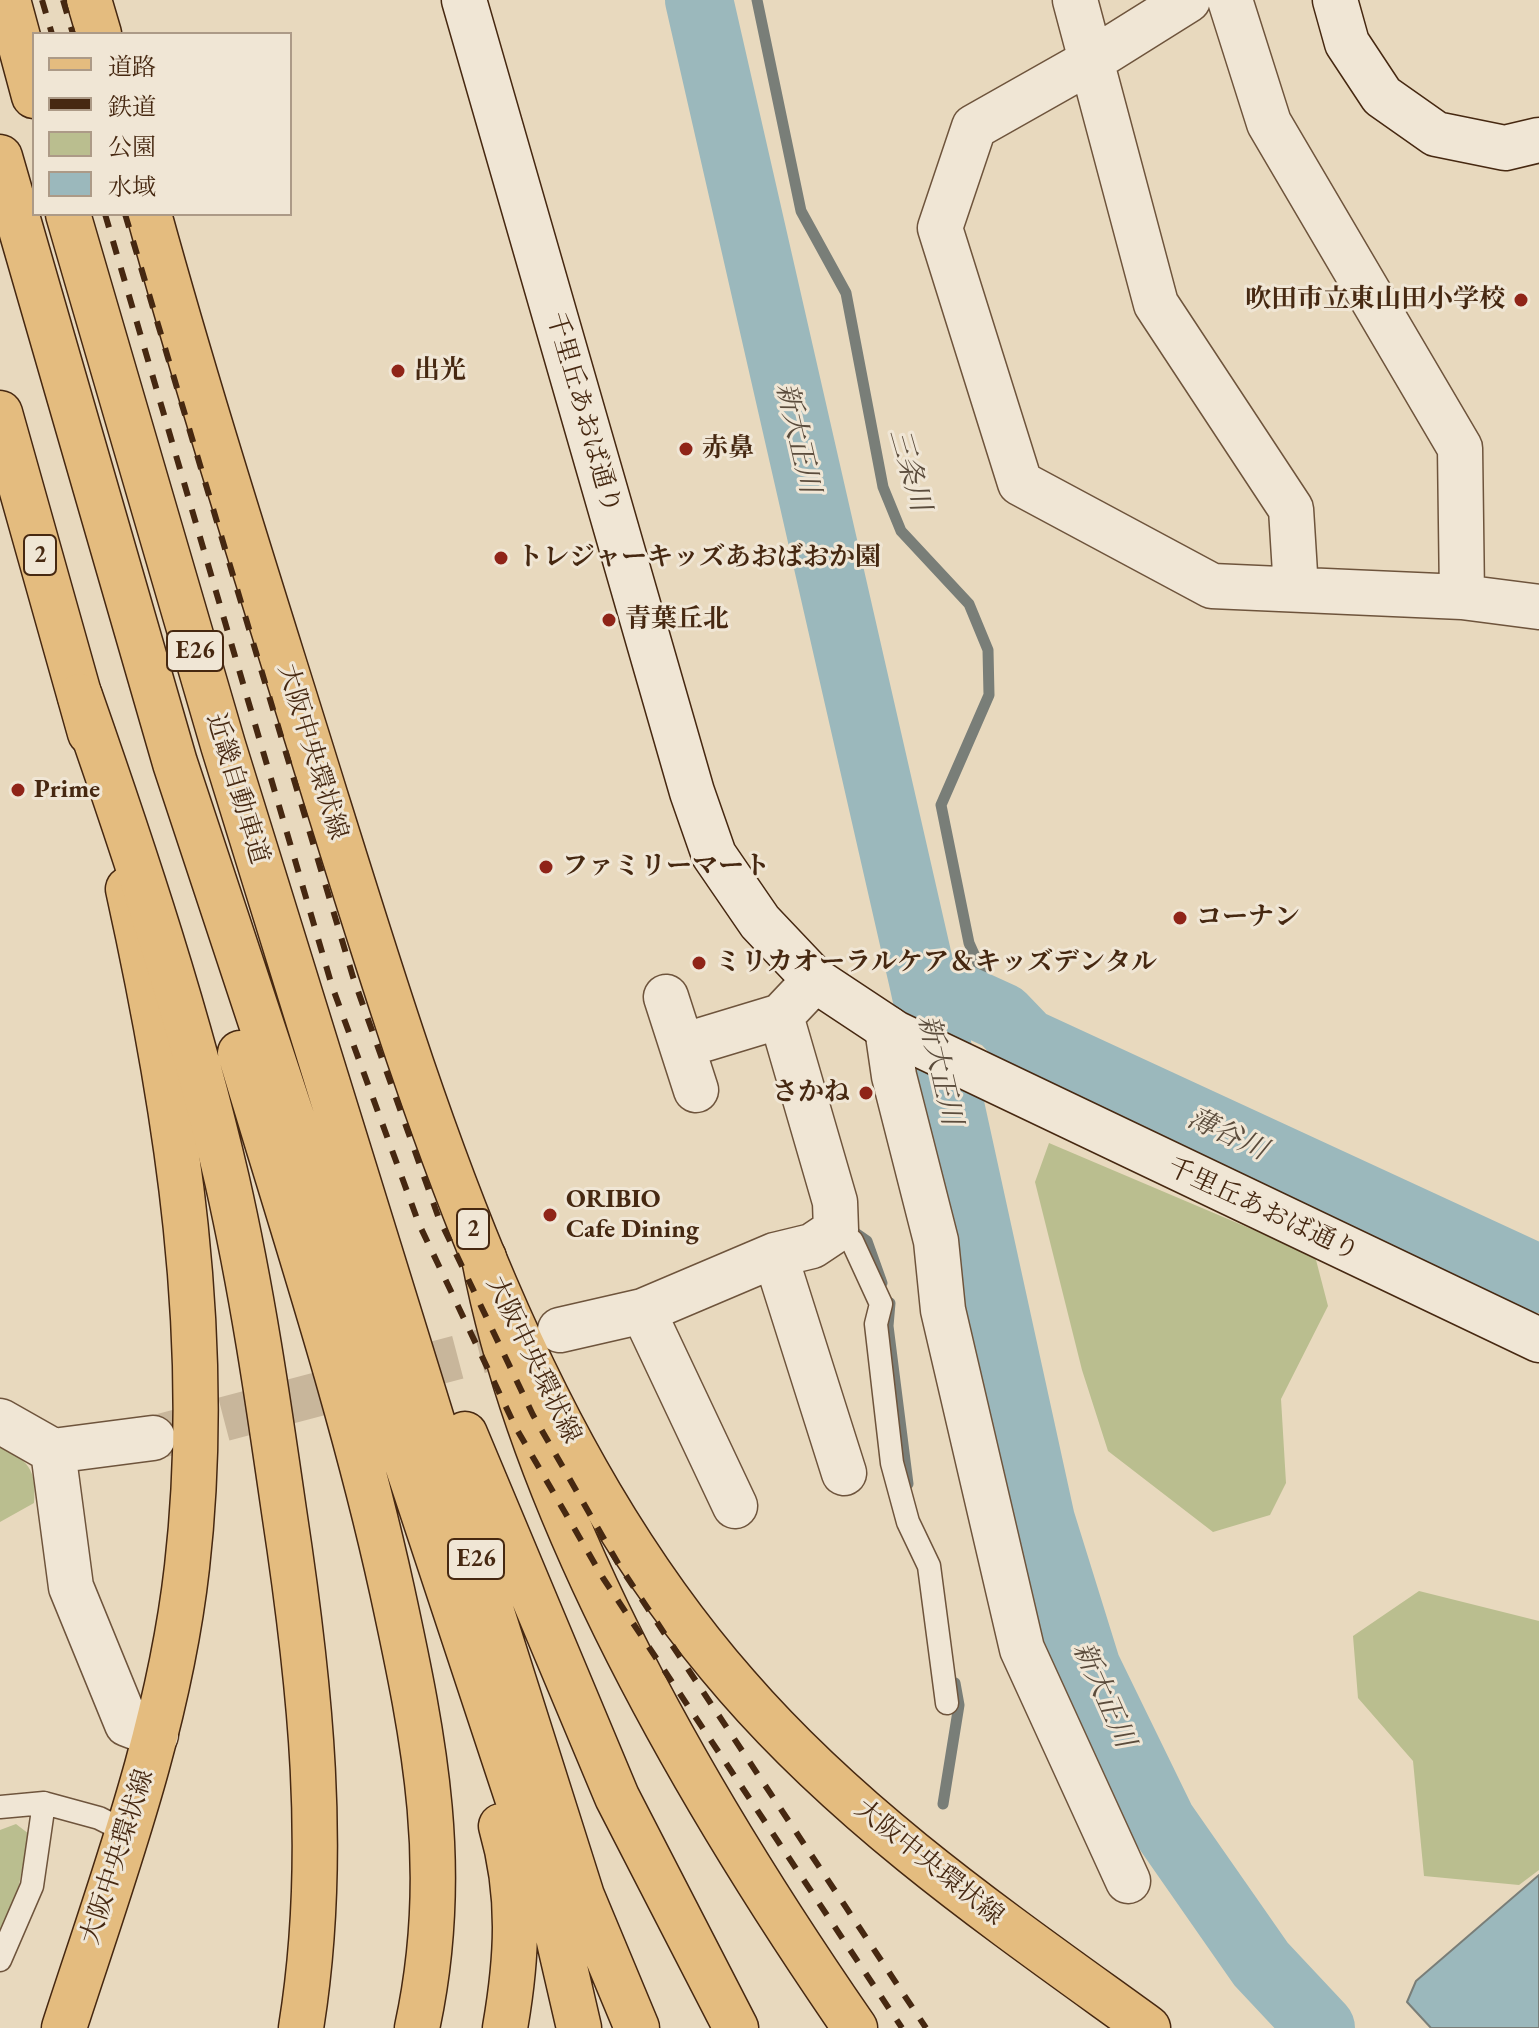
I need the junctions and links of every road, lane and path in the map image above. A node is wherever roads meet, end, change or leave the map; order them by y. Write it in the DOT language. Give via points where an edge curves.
graph roads {
  1 [pos="8,0"];
  2 [pos="89,0"];
  3 [pos="464,0"];
  4 [pos="1075,0"];
  5 [pos="1188,0"];
  6 [pos="1230,0"];
  7 [pos="1335,0"];
  8 [pos="98,32"];
  9 [pos="1089,62"];
  10 [pos="32,89"];
  11 [pos="1539,140"];
  12 [pos="0,157"];
  13 [pos="69,216"];
  14 [pos="150,216"];
  15 [pos="0,413"];
  16 [pos="1296,589"];
  17 [pos="1462,597"];
  18 [pos="1539,607"];
  19 [pos="80,696"];
  20 [pos="175,763"];
  21 [pos="815,980"];
  22 [pos="666,997"];
  23 [pos="781,1016"];
  24 [pos="891,1030"];
  25 [pos="682,1046"];
  26 [pos="331,1085"];
  27 [pos="696,1090"];
  28 [pos="836,1230"];
  29 [pos="775,1255"];
  30 [pos="484,1258"];
  31 [pos="351,1297"];
  32 [pos="643,1311"];
  33 [pos="560,1330"];
  34 [pos="1539,1340"];
  35 [pos="0,1421"];
  36 [pos="153,1438"];
  37 [pos="53,1451"];
  38 [pos="844,1473"];
  39 [pos="735,1506"];
  40 [pos="947,1703"];
  41 [pos="156,1735"];
  42 [pos="617,1797"];
  43 [pos="44,1803"];
  44 [pos="0,1807"];
  45 [pos="129,1833"];
  46 [pos="1128,1881"];
  47 [pos="0,1960"];
  48 [pos="64,2028"];
  49 [pos="301,2028"];
  50 [pos="417,2028"];
  51 [pos="505,2028"];
  52 [pos="579,2028"];
  53 [pos="637,2028"];
  54 [pos="736,2028"];
  55 [pos="767,2028"];
  56 [pos="855,2028"];
  57 [pos="1148,2028"];
  1 -- 10 [label="main road"];
  2 -- 8 [label="main road"];
  3 -- 21 [label="street, 千里丘あおば通り" via="714,855 760,922"];
  4 -- 9 [label="street"];
  5 -- 9 [label="street"];
  6 -- 17 [label="street" via="1269,123 1460,448"];
  7 -- 11 [label="street" via="1347,43 1382,96 1436,134 1505,148"];
  9 -- 16 [label="street" via="1156,304 1291,509"];
  9 -- 16 [label="street" via="974,127 940,228 1020,483 1212,586"];
  12 -- 20 [label="main road, 近畿自動車道 / E26"];
  13 -- 26 [label="main road, 近畿自動車道 / E26" via="223,745"];
  14 -- 30 [label="main road, 大阪中央環状線 / 2" via="192,370 412,1071"];
  15 -- 19 [label="main road, 大阪中央環状線 / 2"];
  16 -- 17 [label="street"];
  17 -- 18 [label="street"];
  19 -- 41 [label="main road, 大阪中央環状線 / 2" via="163,1050 188,1250 194,1471 187,1568"];
  19 -- 49 [label="main road" via="165,949 227,1179 253,1301 294,1576 314,1773 313,1928"];
  20 -- 31 [label="main road, E26"];
  20 -- 50 [label="main road" via="233,1028 370,1489 419,1713 429,1773 433,1888"];
  21 -- 23 [label="street"];
  21 -- 24 [label="street, 千里丘あおば通り"];
  22 -- 25 [label="street"];
  23 -- 25 [label="street"];
  23 -- 28 [label="street" via="835,1202"];
  24 -- 34 [label="street, 千里丘あおば通り" via="986,1080"];
  24 -- 46 [label="street" via="894,1076 936,1241 943,1310 1022,1649"];
  25 -- 27 [label="street"];
  26 -- 42 [label="main road" via="493,1508"];
  26 -- 53 [label="main road, E26" via="582,1896"];
  28 -- 29 [label="street" via="812,1246"];
  28 -- 40 [label="lane" via="852,1241 881,1304 876,1324 892,1463 908,1522 929,1566"];
  29 -- 32 [label="street"];
  29 -- 38 [label="street"];
  30 -- 56 [label="main road" via="496,1324 526,1415 622,1638 730,1833"];
  30 -- 57 [label="main road, 大阪中央環状線 / 2" via="541,1385 609,1507 735,1685 821,1775 925,1866"];
  31 -- 51 [label="main road" via="422,1565 511,1859 516,1962"];
  31 -- 52 [label="main road, E26" via="546,1885"];
  32 -- 33 [label="street"];
  32 -- 39 [label="street"];
  35 -- 37 [label="street"];
  36 -- 37 [label="street"];
  37 -- 41 [label="street" via="71,1587 127,1724"];
  41 -- 45 [label="main road, 大阪中央環状線 / 2"];
  42 -- 54 [label="main road"];
  42 -- 55 [label="main road"];
  43 -- 44 [label="lane"];
  43 -- 45 [label="lane" via="99,1818"];
  43 -- 47 [label="lane" via="32,1886"];
  45 -- 48 [label="main road, 大阪中央環状線 / 2"];
}
